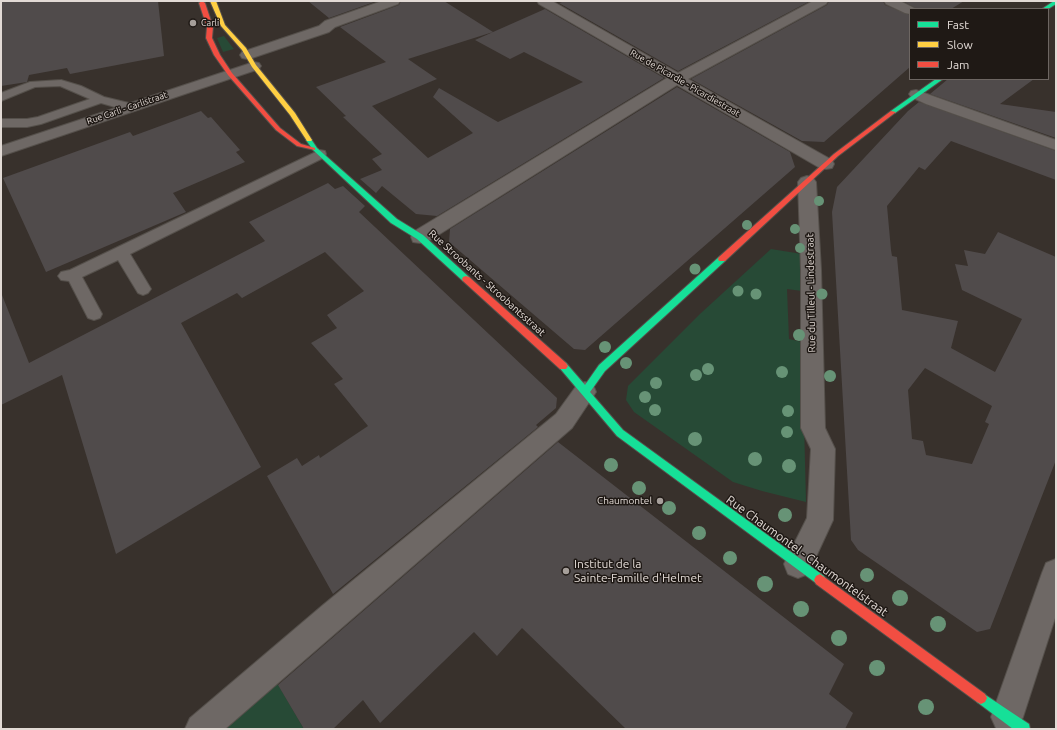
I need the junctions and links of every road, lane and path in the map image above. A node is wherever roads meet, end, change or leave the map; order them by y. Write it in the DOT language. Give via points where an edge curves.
graph roads {
  1 [pos="202,1"];
  2 [pos="213,1"];
  3 [pos="394,1"];
  4 [pos="544,1"];
  5 [pos="822,1"];
  6 [pos="890,1"];
  7 [pos="1056,2"];
  8 [pos="1047,8"];
  9 [pos="909,10"];
  10 [pos="250,60"];
  11 [pos="230,74"];
  12 [pos="678,78"];
  13 [pos="938,80"];
  14 [pos="916,94"];
  15 [pos="1,98"];
  16 [pos="100,100"];
  17 [pos="129,107"];
  18 [pos="1,123"];
  19 [pos="1056,145"];
  20 [pos="1,151"];
  21 [pos="317,152"];
  22 [pos="826,164"];
  23 [pos="807,182"];
  24 [pos="420,236"];
  25 [pos="121,252"];
  26 [pos="143,288"];
  27 [pos="94,314"];
  28 [pos="585,392"];
  29 [pos="798,564"];
  30 [pos="1056,572"];
  31 [pos="1015,723"];
  32 [pos="200,729"];
  1 -- 11 [label="main road, Rue Stroobants - Stroobantsstraat" via="210,28 209,38"];
  2 -- 10 [label="main road, Rue Stroobants - Stroobantsstraat" via="223,25"];
  3 -- 10 [label="street, Rue Carli - Carlistraat" via="330,24 324,29"];
  4 -- 12 [label="street, Rue de Picardie - Picardiestraat"];
  5 -- 12 [label="street"];
  6 -- 9 [label="street"];
  7 -- 8 [label="main road"];
  10 -- 11 [label="street, Rue Carli - Carlistraat"];
  10 -- 21 [label="main road, Rue Stroobants - Stroobantsstraat" via="293,114"];
  11 -- 17 [label="street, Rue Carli - Carlistraat"];
  11 -- 21 [label="main road, Rue Stroobants - Stroobantsstraat" via="278,128 299,145"];
  12 -- 22 [label="street, Rue de Picardie - Picardiestraat"];
  12 -- 24 [label="street"];
  13 -- 14 [label="main road"];
  14 -- 19 [label="street" via="931,102"];
  14 -- 22 [label="main road"];
  15 -- 16 [label="lane" via="34,84 61,83"];
  16 -- 17 [label="lane"];
  16 -- 18 [label="lane" via="42,120"];
  17 -- 20 [label="street, Rue Carli - Carlistraat"];
  21 -- 24 [label="main road, Rue Stroobants - Stroobantsstraat" via="394,221"];
  21 -- 25 [label="lane"];
  22 -- 23 [label="main road"];
  23 -- 28 [label="main road" via="602,368"];
  23 -- 29 [label="street, Rue du Tilleul - Lindestraat" via="813,428 823,449 820,520"];
  24 -- 28 [label="main road, Rue Stroobants - Stroobantsstraat" via="563,366"];
  25 -- 26 [label="lane"];
  25 -- 27 [label="lane" via="70,275"];
  28 -- 29 [label="main road, Rue Chaumontel - Chaumontelstraat" via="620,433"];
  28 -- 32 [label="street" via="564,421"];
  29 -- 31 [label="main road, Rue Chaumontel - Chaumontelstraat"];
  30 -- 31 [label="street"];
}
